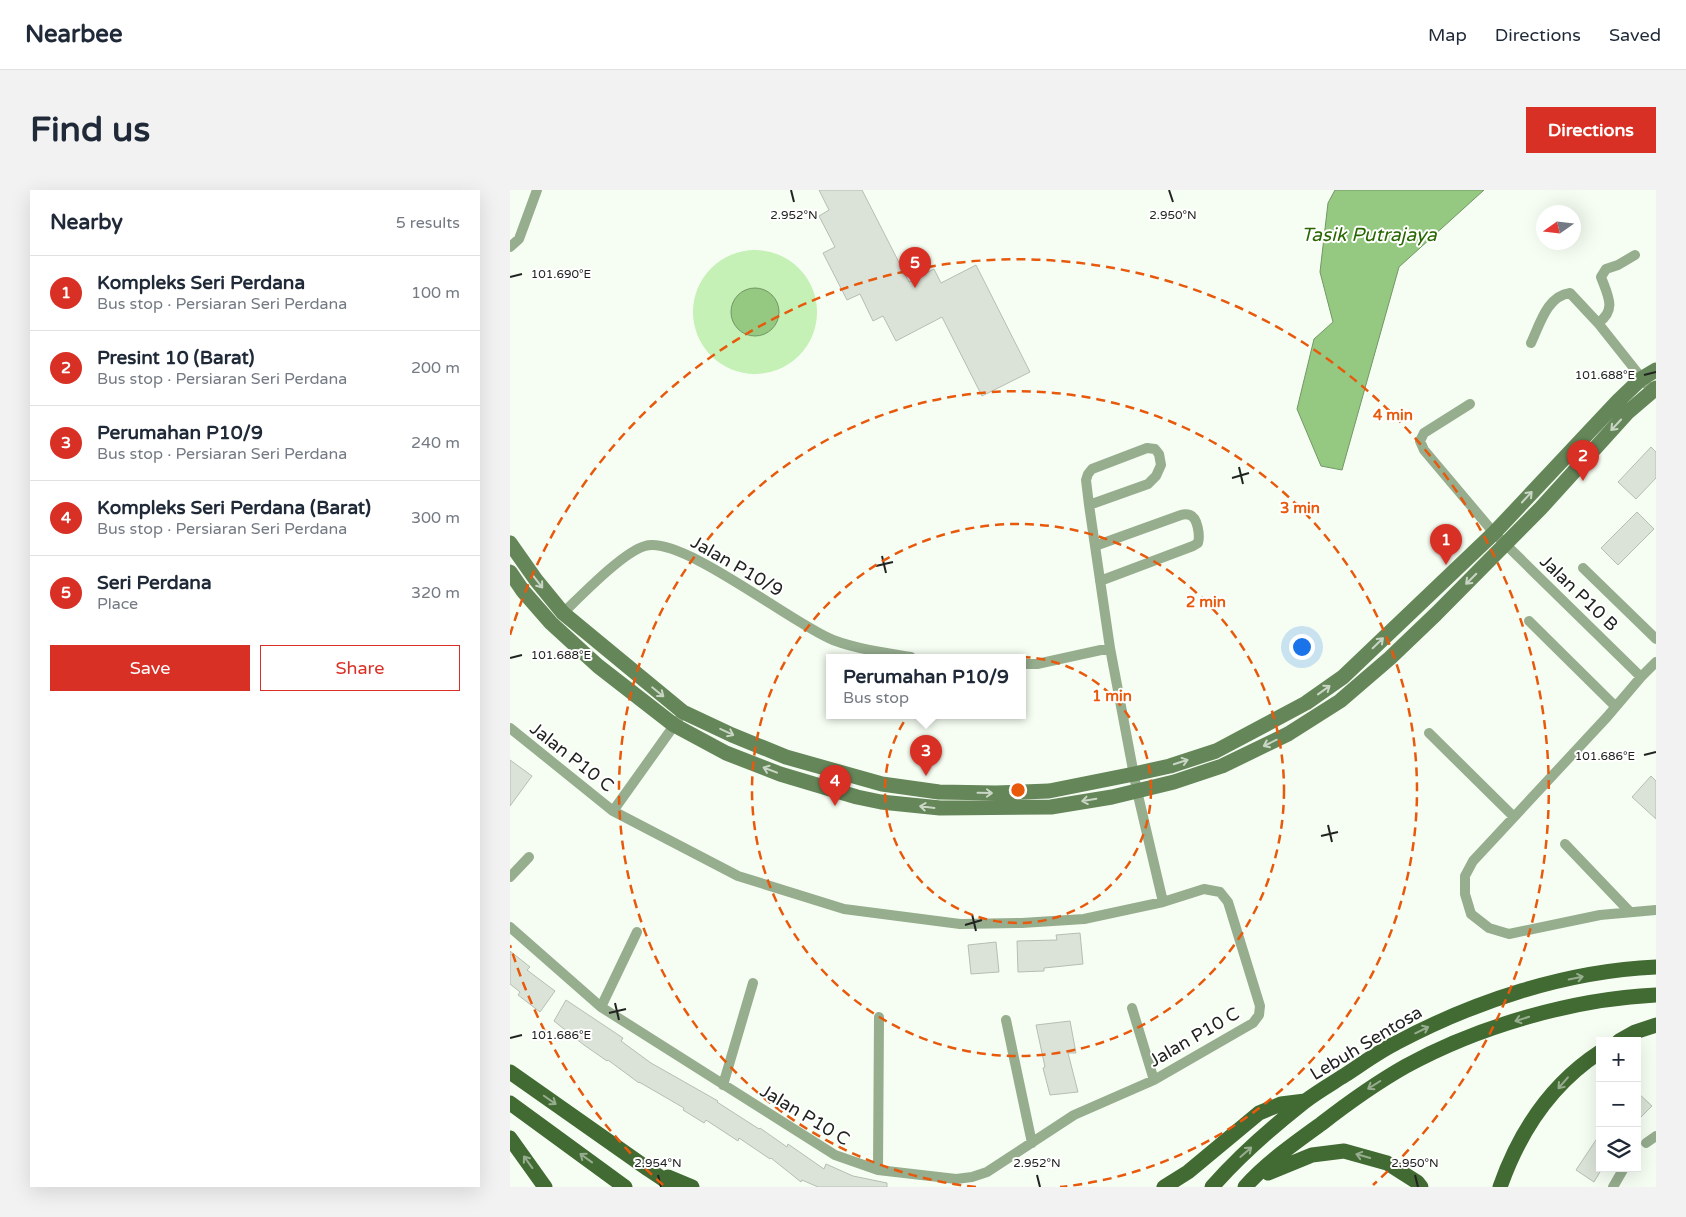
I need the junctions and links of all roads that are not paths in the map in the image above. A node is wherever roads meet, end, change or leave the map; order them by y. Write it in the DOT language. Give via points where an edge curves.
graph roads {
  1 [pos="537,190"];
  2 [pos="510,247"];
  3 [pos="1635,255"];
  4 [pos="1598,323"];
  5 [pos="1531,343"];
  6 [pos="1656,370"];
  7 [pos="1641,380"];
  8 [pos="1654,390"];
  9 [pos="1470,404"];
  10 [pos="1088,505"];
  11 [pos="1494,533"];
  12 [pos="510,543"];
  13 [pos="1505,544"];
  14 [pos="1094,546"];
  15 [pos="1583,568"];
  16 [pos="510,572"];
  17 [pos="1100,580"];
  18 [pos="563,613"];
  19 [pos="1529,620"];
  20 [pos="1656,639"];
  21 [pos="1110,648"];
  22 [pos="895,654"];
  23 [pos="1656,662"];
  24 [pos="1026,664"];
  25 [pos="1640,677"];
  26 [pos="1615,706"];
  27 [pos="683,712"];
  28 [pos="674,725"];
  29 [pos="510,728"];
  30 [pos="1429,733"];
  31 [pos="1134,774"];
  32 [pos="1137,791"];
  33 [pos="613,810"];
  34 [pos="1514,816"];
  35 [pos="1565,844"];
  36 [pos="529,857"];
  37 [pos="510,877"];
  38 [pos="1163,902"];
  39 [pos="1656,910"];
  40 [pos="1630,912"];
  41 [pos="510,927"];
  42 [pos="637,932"];
  43 [pos="1656,967"];
  44 [pos="753,983"];
  45 [pos="1656,995"];
  46 [pos="601,1007"];
  47 [pos="1132,1008"];
  48 [pos="879,1017"];
  49 [pos="1006,1020"];
  50 [pos="1656,1025"];
  51 [pos="1626,1037"];
  52 [pos="1596,1055"];
  53 [pos="510,1072"];
  54 [pos="1154,1080"];
  55 [pos="723,1085"];
  56 [pos="1305,1101"];
  57 [pos="510,1103"];
  58 [pos="1656,1136"];
  59 [pos="510,1138"];
  60 [pos="1032,1143"];
  61 [pos="1646,1143"];
  62 [pos="648,1169"];
  63 [pos="878,1170"];
  64 [pos="1622,1172"];
  65 [pos="1248,1184"];
  66 [pos="545,1187"];
  67 [pos="625,1187"];
  68 [pos="675,1187"];
  69 [pos="692,1187"];
  70 [pos="1164,1187"];
  71 [pos="1212,1187"];
  72 [pos="1421,1187"];
  73 [pos="1500,1187"];
  74 [pos="1613,1187"];
  1 -- 2 [label="street" via="519,239"];
  3 -- 4 [label="street" via="1606,269 1601,277 1610,310"];
  4 -- 5 [label="street" via="1574,295 1560,295 1550,305"];
  4 -- 7 [label="street"];
  6 -- 7 [label="street"];
  7 -- 8 [label="street"];
  11 -- 7 [label="street, one-way"];
  8 -- 13 [label="street, one-way" via="1628,412"];
  9 -- 11 [label="street, Jalan P10 B" via="1424,433 1420,441 1424,450"];
  10 -- 10 [label="street" via="1086,480 1092,469 1147,448 1155,449 1159,454 1161,465 1148,484"];
  10 -- 14 [label="street"];
  11 -- 13 [label="street, Jalan P10 B"];
  31 -- 11 [label="street, one-way" via="1216,751 1306,703 1343,677"];
  12 -- 18 [label="street, one-way"];
  13 -- 25 [label="street, Jalan P10 B"];
  13 -- 32 [label="street, one-way" via="1423,627 1340,701 1288,734 1222,766"];
  14 -- 17 [label="street"];
  14 -- 17 [label="street" via="1188,514 1194,518 1200,537 1192,546"];
  15 -- 20 [label="street"];
  16 -- 28 [label="street" via="552,622 598,666"];
  17 -- 21 [label="street"];
  18 -- 22 [label="street, Jalan P10/9" via="631,552 655,544 695,558 833,640"];
  18 -- 27 [label="street, one-way"];
  19 -- 26 [label="street"];
  21 -- 24 [label="street"];
  21 -- 31 [label="street"];
  23 -- 25 [label="street"];
  25 -- 26 [label="street"];
  26 -- 34 [label="street"];
  27 -- 28 [label="street, Jalan P10 C"];
  27 -- 31 [label="street, one-way" via="786,757 882,784 939,792 996,794 1048,791"];
  32 -- 28 [label="street, one-way" via="1050,807 940,808 881,802 780,774 726,753"];
  28 -- 33 [label="street, Jalan P10 C"];
  29 -- 33 [label="street, Jalan P10 C"];
  30 -- 34 [label="street"];
  31 -- 32 [label="street"];
  32 -- 38 [label="street"];
  33 -- 38 [label="street, Jalan P10 C" via="738,876 844,909 960,924 1013,923 1084,919"];
  34 -- 40 [label="street" via="1473,861 1465,876 1465,894 1471,914 1489,928 1509,934"];
  35 -- 40 [label="street"];
  36 -- 37 [label="street"];
  38 -- 54 [label="street, Jalan P10 C" via="1204,889 1224,896 1260,1006 1253,1023"];
  39 -- 40 [label="street"];
  41 -- 46 [label="street, Jalan P10 C"];
  42 -- 46 [label="street"];
  56 -- 43 [label="main road, Lebuh Sentosa, one-way" via="1394,1044 1480,1005 1576,978"];
  44 -- 55 [label="street"];
  45 -- 65 [label="main road, one-way" via="1583,1004 1532,1016 1449,1046 1406,1066 1363,1092"];
  46 -- 55 [label="street, Jalan P10 C"];
  47 -- 54 [label="street"];
  48 -- 63 [label="street"];
  49 -- 60 [label="street"];
  50 -- 51 [label="main road"];
  52 -- 73 [label="main road, one-way" via="1569,1076 1543,1105 1526,1130"];
  53 -- 62 [label="main road, one-way"];
  54 -- 60 [label="street, Jalan P10 C" via="1074,1115"];
  55 -- 63 [label="street, Jalan P10 C" via="835,1155"];
  56 -- 70 [label="main road" via="1281,1104 1259,1113 1188,1172"];
  71 -- 56 [label="main road, Lebuh Sentosa, one-way" via="1231,1166"];
  67 -- 57 [label="main road, one-way"];
  58 -- 61 [label="street"];
  66 -- 59 [label="main road, one-way"];
  60 -- 63 [label="street, Jalan P10 C" via="987,1172 972,1177 956,1179"];
  62 -- 68 [label="main road"];
  62 -- 69 [label="main road"];
  64 -- 74 [label="street"];
  72 -- 65 [label="main road, one-way" via="1387,1163 1344,1151 1312,1155"];
}
